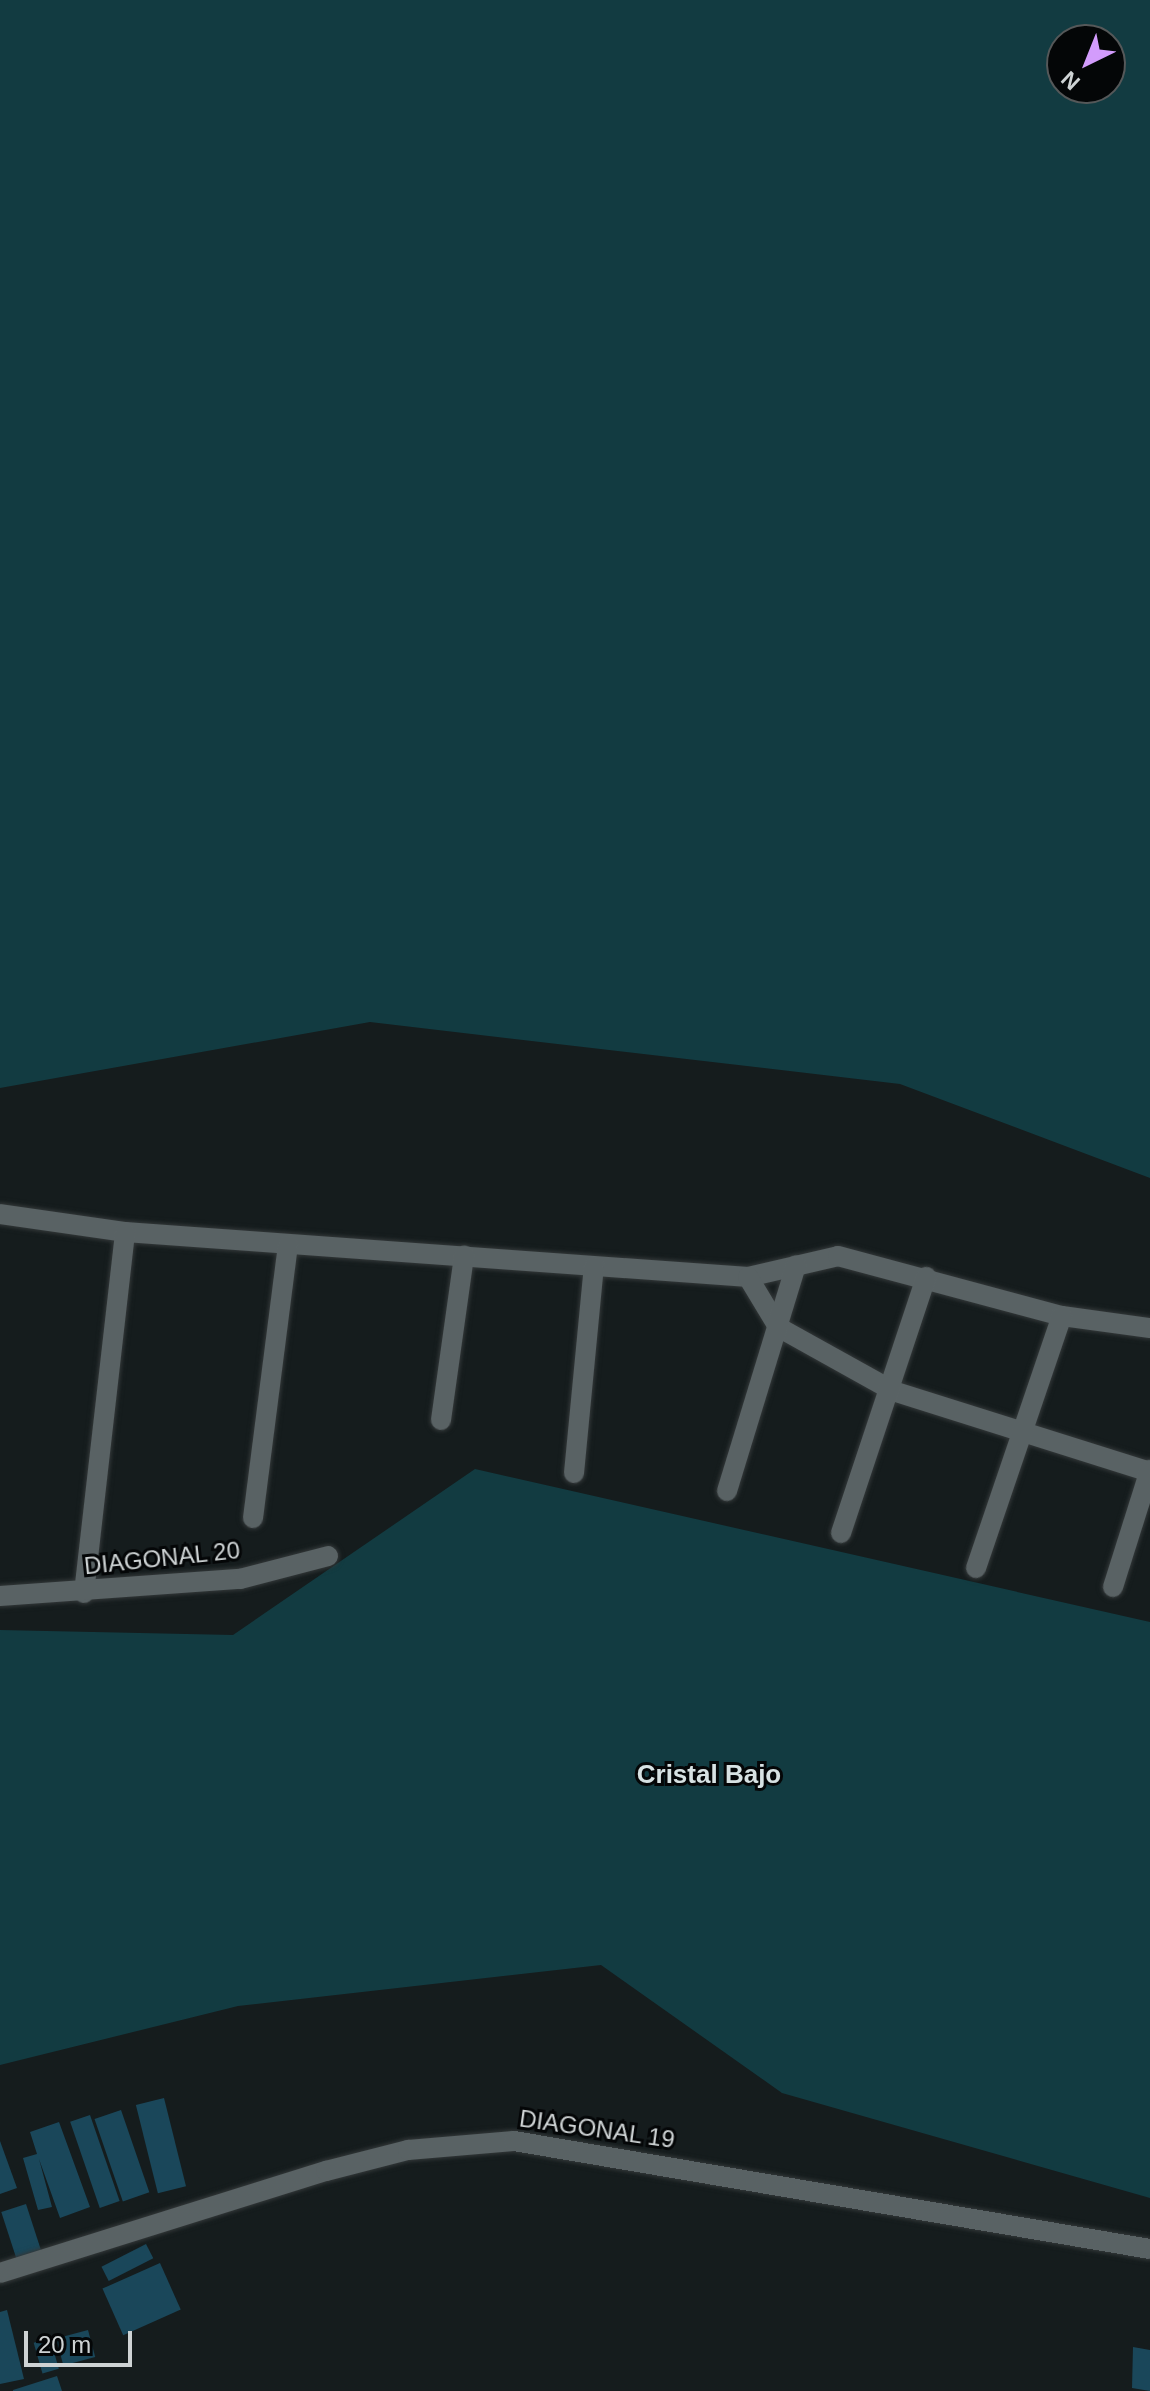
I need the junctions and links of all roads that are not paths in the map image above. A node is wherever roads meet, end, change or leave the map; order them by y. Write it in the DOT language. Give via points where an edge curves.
graph roads {
  1 [pos="0,1214"];
  2 [pos="125,1232"];
  3 [pos="288,1246"];
  4 [pos="464,1256"];
  5 [pos="796,1265"];
  6 [pos="594,1267"];
  7 [pos="748,1277"];
  8 [pos="926,1277"];
  9 [pos="1062,1316"];
  10 [pos="778,1327"];
  11 [pos="1150,1328"];
  12 [pos="893,1391"];
  13 [pos="441,1420"];
  14 [pos="1023,1432"];
  15 [pos="1150,1471"];
  16 [pos="574,1473"];
  17 [pos="727,1491"];
  18 [pos="253,1518"];
  19 [pos="841,1533"];
  20 [pos="328,1556"];
  21 [pos="976,1568"];
  22 [pos="1113,1587"];
  23 [pos="84,1593"];
  24 [pos="0,1596"];
  25 [pos="1150,2249"];
  26 [pos="0,2273"];
  1 -- 2 [label="street"];
  2 -- 3 [label="street"];
  2 -- 23 [label="street"];
  3 -- 4 [label="street"];
  3 -- 18 [label="street"];
  4 -- 6 [label="street"];
  4 -- 13 [label="street"];
  5 -- 7 [label="street"];
  5 -- 8 [label="street" via="838,1256"];
  5 -- 10 [label="street"];
  6 -- 7 [label="street"];
  6 -- 16 [label="street"];
  7 -- 10 [label="street"];
  8 -- 9 [label="street"];
  8 -- 12 [label="street"];
  9 -- 11 [label="street"];
  9 -- 14 [label="street"];
  10 -- 12 [label="street"];
  10 -- 17 [label="street"];
  12 -- 14 [label="street"];
  12 -- 19 [label="street"];
  14 -- 15 [label="street"];
  14 -- 21 [label="street"];
  15 -- 22 [label="street"];
  20 -- 23 [label="street, DIAGONAL 20" via="240,1579"];
  23 -- 24 [label="street, DIAGONAL 20"];
  25 -- 26 [label="street, DIAGONAL 19" via="514,2141 381,2157"];
}
